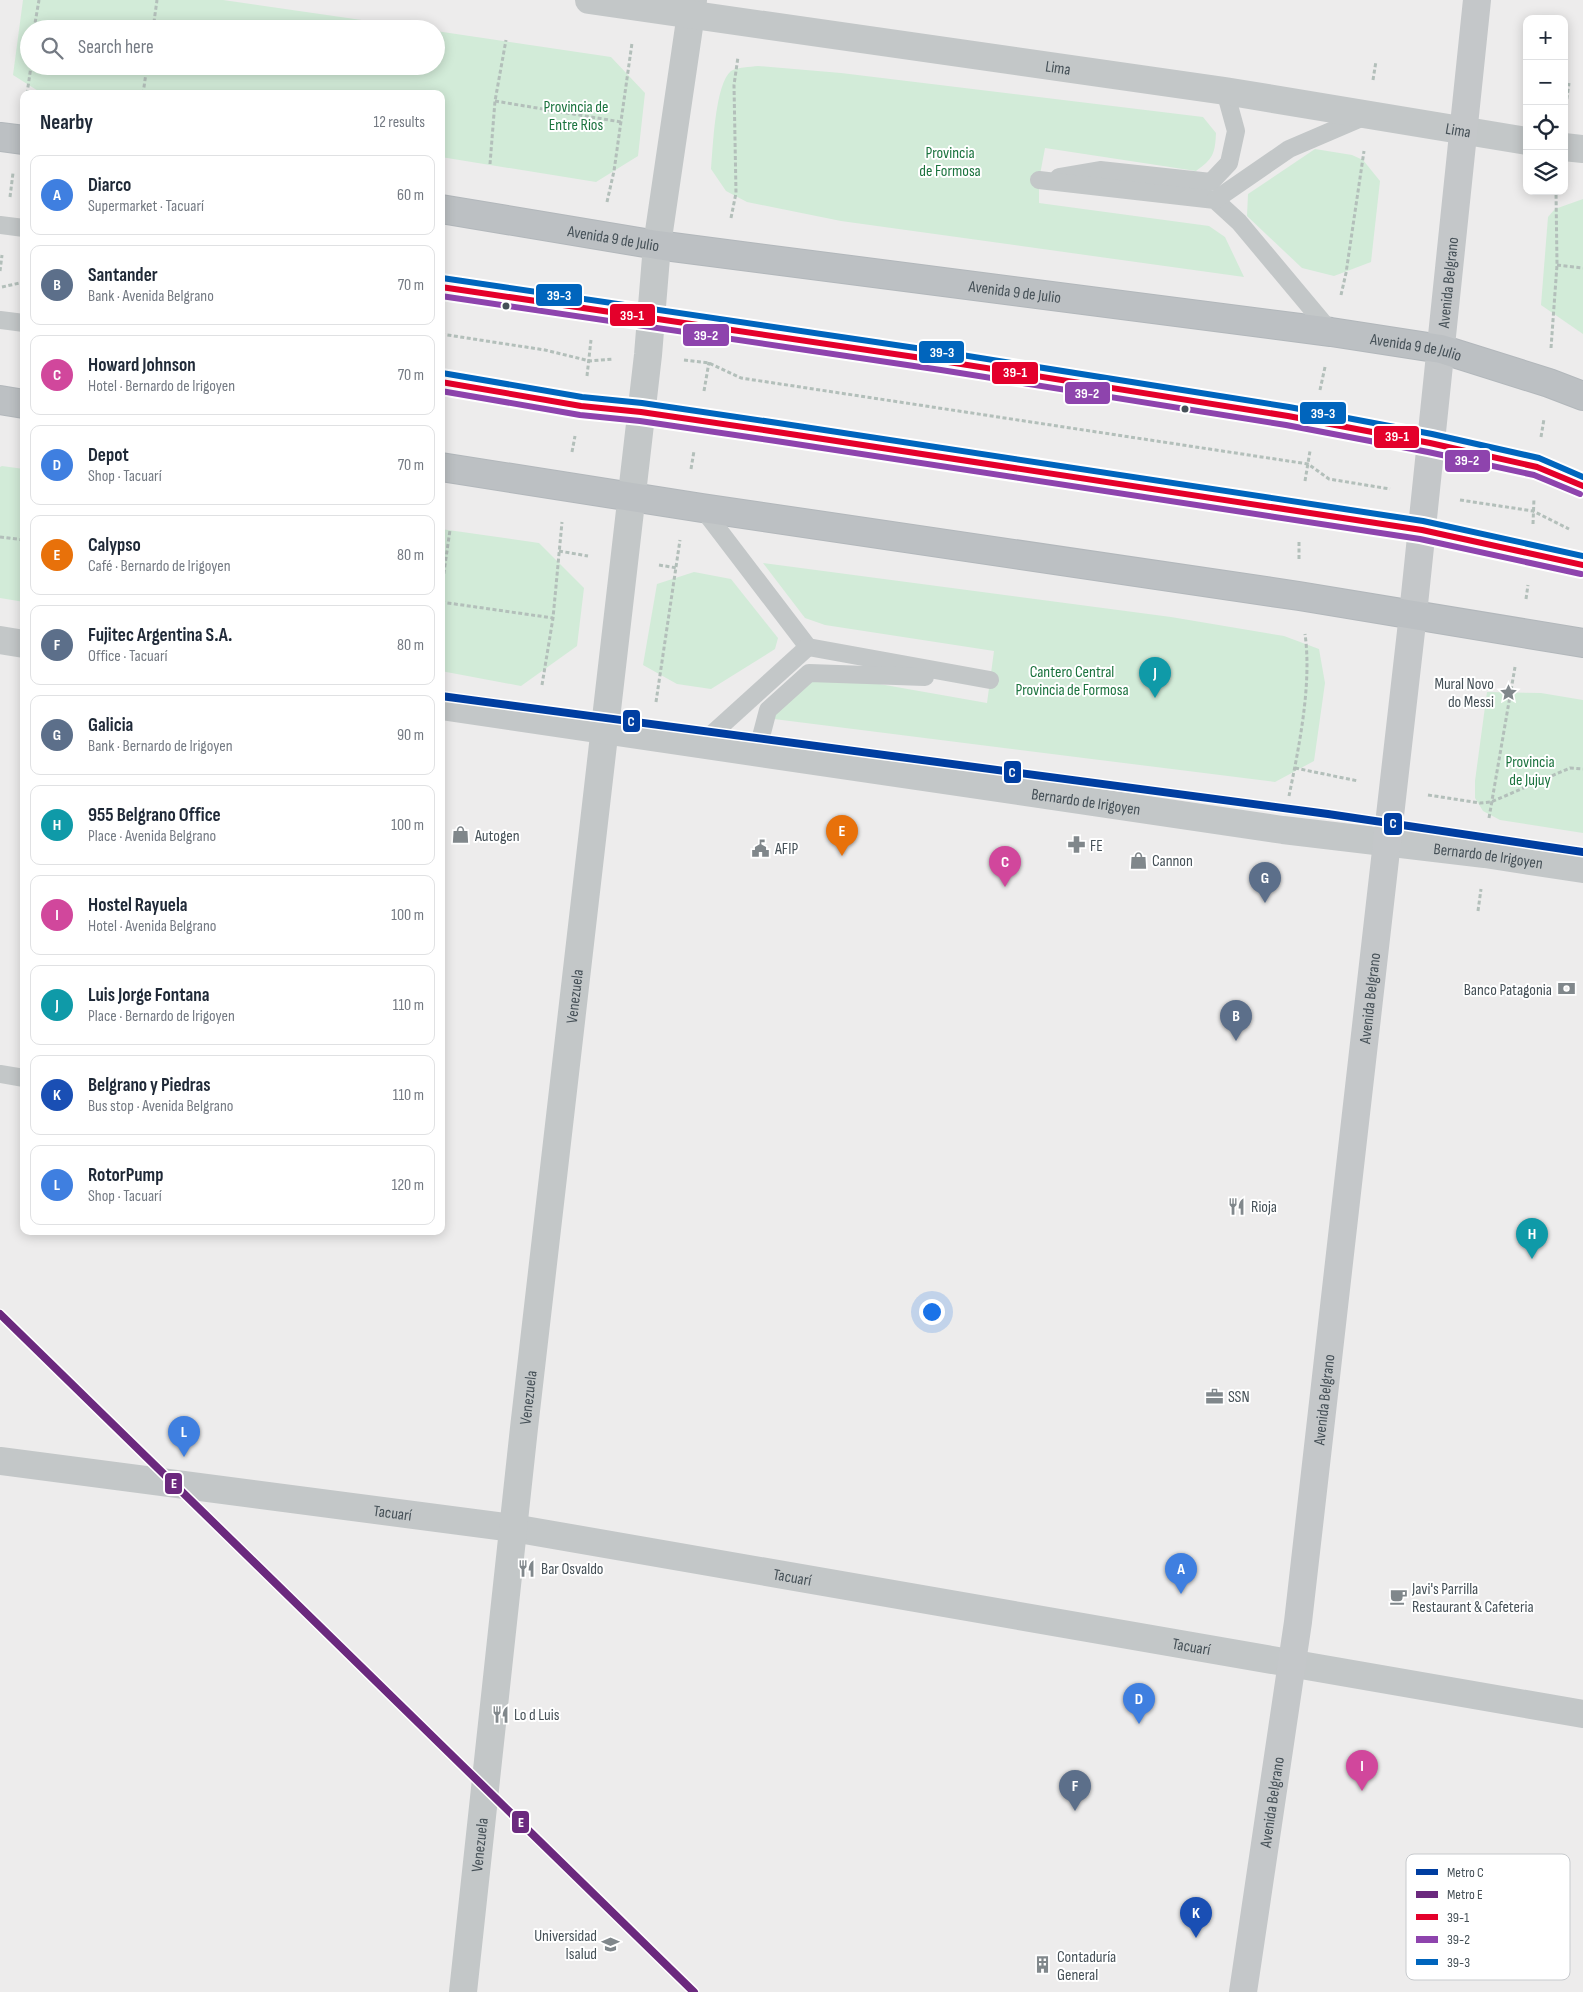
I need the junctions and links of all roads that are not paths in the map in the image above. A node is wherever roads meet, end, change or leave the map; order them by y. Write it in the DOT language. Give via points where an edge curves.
graph roads {
  1 [pos="588,0"];
  2 [pos="1477,0"];
  3 [pos="692,7"];
  4 [pos="1225,91"];
  5 [pos="1368,115"];
  6 [pos="1463,130"];
  7 [pos="1523,140"];
  8 [pos="1568,147"];
  9 [pos="1583,149"];
  10 [pos="1214,200"];
  11 [pos="445,210"];
  12 [pos="3,226"];
  13 [pos="20,228"];
  14 [pos="657,245"];
  15 [pos="445,288"];
  16 [pos="651,319"];
  17 [pos="0,320"];
  18 [pos="20,322"];
  19 [pos="1331,332"];
  20 [pos="1441,349"];
  21 [pos="445,383"];
  22 [pos="1583,396"];
  23 [pos="0,400"];
  24 [pos="20,403"];
  25 [pos="642,412"];
  26 [pos="1430,444"];
  27 [pos="445,468"];
  28 [pos="1583,486"];
  29 [pos="632,497"];
  30 [pos="693,507"];
  31 [pos="1422,530"];
  32 [pos="1583,565"];
  33 [pos="1413,614"];
  34 [pos="0,640"];
  35 [pos="20,643"];
  36 [pos="1583,643"];
  37 [pos="808,647"];
  38 [pos="445,707"];
  39 [pos="605,730"];
  40 [pos="701,744"];
  41 [pos="757,752"];
  42 [pos="1387,842"];
  43 [pos="1583,869"];
  44 [pos="0,1074"];
  45 [pos="20,1077"];
  46 [pos="0,1461"];
  47 [pos="513,1528"];
  48 [pos="1291,1664"];
  49 [pos="1583,1714"];
  50 [pos="463,1992"];
  51 [pos="1243,1992"];
  1 -- 3 [label="street, Lima" via="636,7"];
  2 -- 6 [label="main road, Avenida Belgrano"];
  3 -- 4 [label="street, Lima" via="745,21"];
  3 -- 14 [label="street, Venezuela"];
  4 -- 5 [label="street, Lima"];
  4 -- 10 [label="lane" via="1236,130 1230,163 1211,182 1100,170 1039,180"];
  5 -- 6 [label="street, Lima"];
  5 -- 10 [label="lane" via="1289,149"];
  6 -- 7 [label="street, Lima"];
  6 -- 20 [label="main road, Avenida Belgrano"];
  8 -- 9 [label="street"];
  10 -- 19 [label="lane" via="1239,222"];
  11 -- 14 [label="highway, Avenida 9 de Julio"];
  12 -- 13 [label="lane"];
  14 -- 16 [label="street, Venezuela"];
  14 -- 19 [label="highway, Avenida 9 de Julio"];
  15 -- 16 [label="lane"];
  16 -- 25 [label="street, Venezuela"];
  16 -- 26 [label="lane" via="1185,399"];
  17 -- 18 [label="lane"];
  19 -- 20 [label="highway, Avenida 9 de Julio"];
  20 -- 22 [label="highway, Avenida 9 de Julio"];
  20 -- 26 [label="main road, Avenida Belgrano"];
  21 -- 25 [label="lane" via="581,406"];
  23 -- 24 [label="highway"];
  25 -- 29 [label="street, Venezuela"];
  25 -- 31 [label="lane"];
  26 -- 28 [label="lane" via="1537,467"];
  26 -- 31 [label="main road, Avenida Belgrano"];
  27 -- 29 [label="highway"];
  29 -- 30 [label="highway"];
  29 -- 39 [label="street, Venezuela"];
  30 -- 33 [label="highway"];
  30 -- 37 [label="lane"];
  31 -- 32 [label="lane"];
  31 -- 33 [label="main road, Avenida Belgrano"];
  33 -- 36 [label="highway"];
  33 -- 42 [label="main road, Avenida Belgrano"];
  34 -- 35 [label="street"];
  37 -- 40 [label="lane"];
  37 -- 41 [label="lane" via="990,680 809,673 768,710"];
  38 -- 39 [label="street, Bernardo de Irigoyen"];
  39 -- 40 [label="street, Bernardo de Irigoyen"];
  39 -- 47 [label="street, Venezuela"];
  40 -- 41 [label="street, Bernardo de Irigoyen"];
  41 -- 42 [label="street, Bernardo de Irigoyen" via="1283,830"];
  42 -- 43 [label="street, Bernardo de Irigoyen"];
  42 -- 48 [label="main road, Avenida Belgrano"];
  44 -- 45 [label="lane"];
  46 -- 47 [label="street, Tacuarí"];
  47 -- 48 [label="street, Tacuarí"];
  47 -- 50 [label="street, Venezuela"];
  48 -- 49 [label="street, Tacuarí"];
  48 -- 51 [label="main road, Avenida Belgrano"];
}
